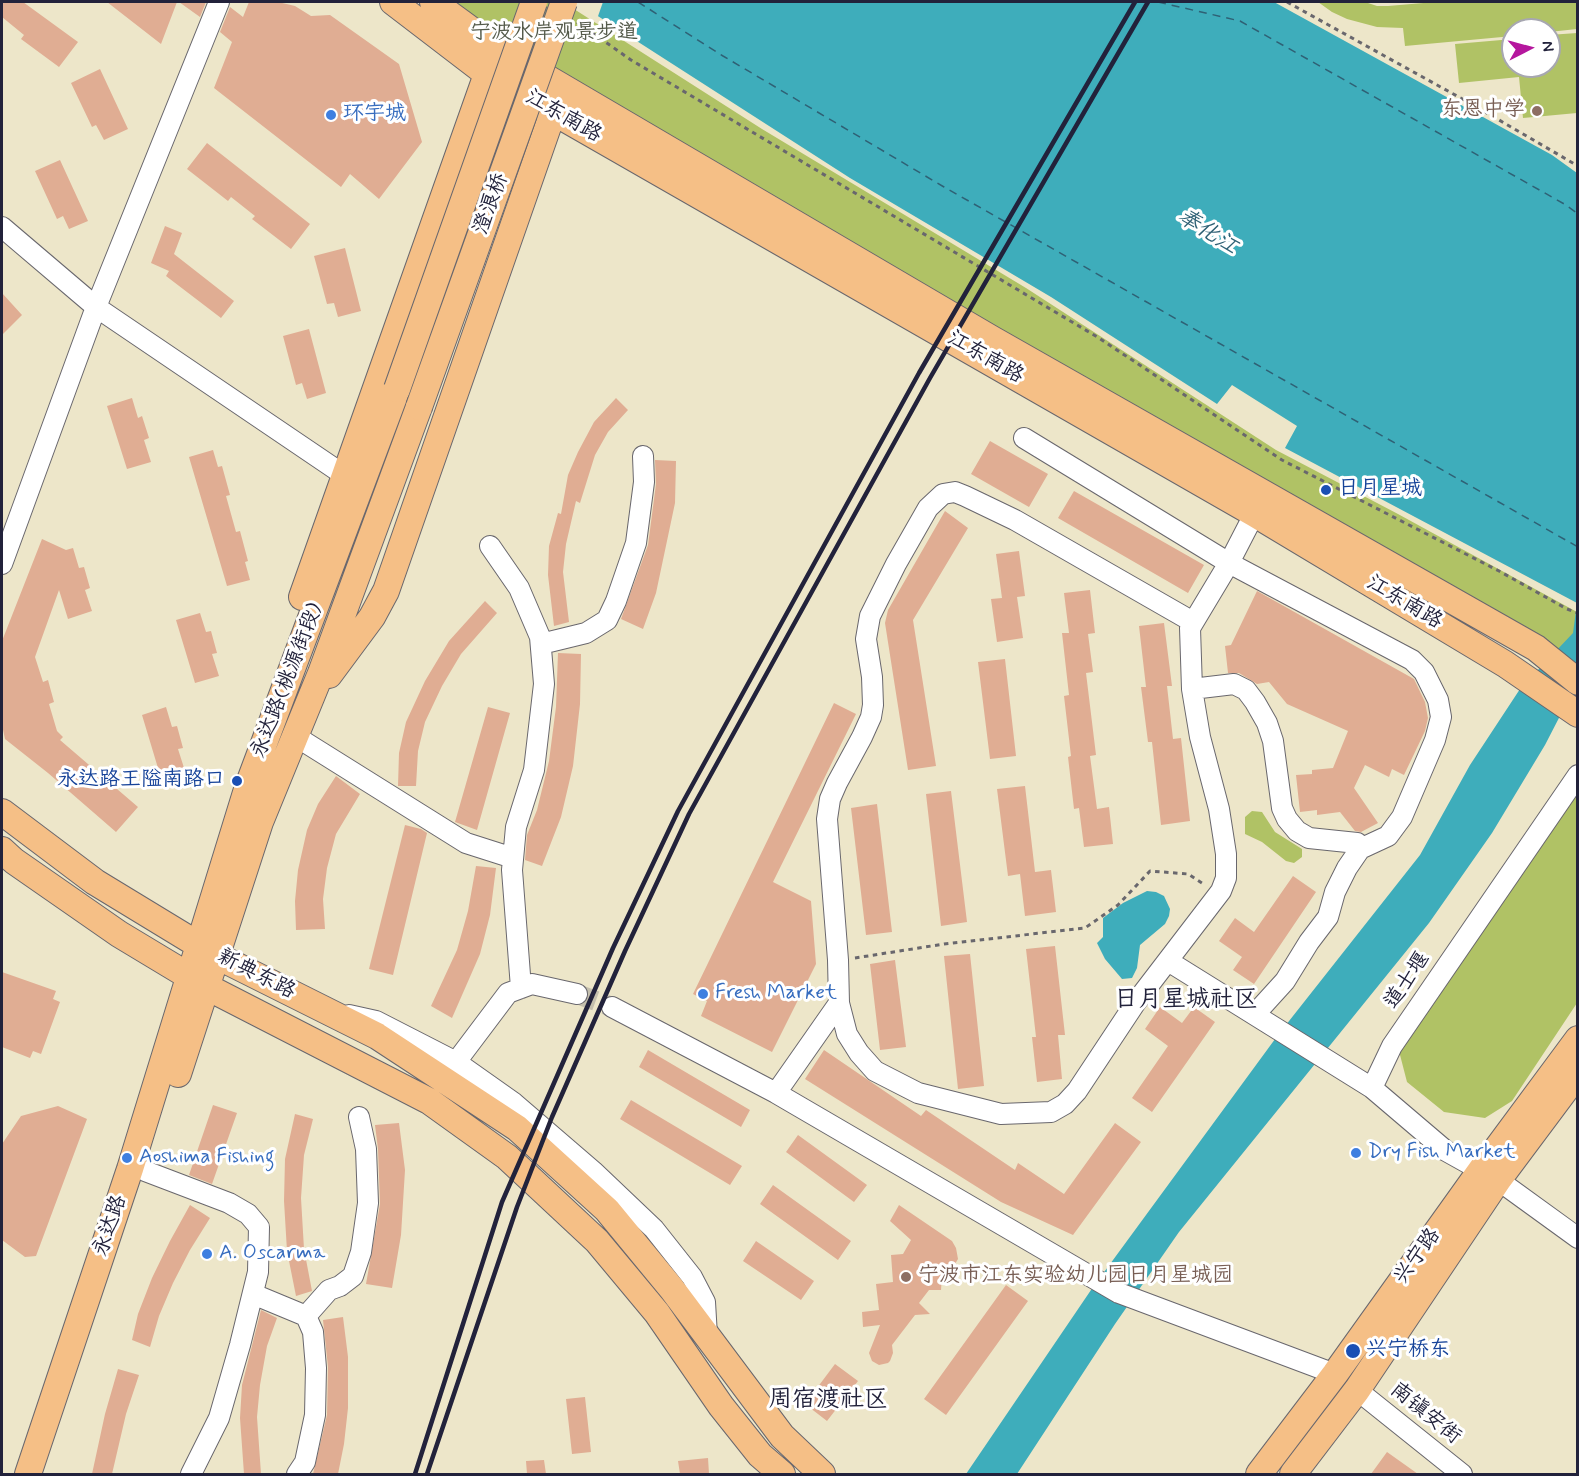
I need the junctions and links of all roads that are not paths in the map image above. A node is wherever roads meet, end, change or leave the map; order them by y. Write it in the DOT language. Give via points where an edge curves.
graph roads {
  1 [pos="219,2"];
  2 [pos="393,2"];
  3 [pos="432,2"];
  4 [pos="534,2"];
  5 [pos="570,11"];
  6 [pos="496,48"];
  7 [pos="487,74"];
  8 [pos="562,87"];
  9 [pos="553,111"];
  10 [pos="2,226"];
  11 [pos="96,307"];
  12 [pos="397,390"];
  13 [pos="419,407"];
  14 [pos="1024,438"];
  15 [pos="643,456"];
  16 [pos="344,475"];
  17 [pos="1261,503"];
  18 [pos="490,546"];
  19 [pos="1229,563"];
  20 [pos="2,564"];
  21 [pos="1193,622"];
  22 [pos="541,644"];
  23 [pos="1578,682"];
  24 [pos="1192,689"];
  25 [pos="310,701"];
  26 [pos="1578,714"];
  27 [pos="295,736"];
  28 [pos="265,742"];
  29 [pos="1578,776"];
  30 [pos="2,812"];
  31 [pos="1360,849"];
  32 [pos="6,856"];
  33 [pos="513,858"];
  34 [pos="207,950"];
  35 [pos="1168,961"];
  36 [pos="198,981"];
  37 [pos="521,988"];
  38 [pos="577,994"];
  39 [pos="839,1003"];
  40 [pos="612,1007"];
  41 [pos="324,1010"];
  42 [pos="1255,1014"];
  43 [pos="1578,1039"];
  44 [pos="456,1062"];
  45 [pos="1578,1073"];
  46 [pos="1372,1088"];
  47 [pos="776,1093"];
  48 [pos="359,1117"];
  49 [pos="145,1171"];
  50 [pos="1489,1175"];
  51 [pos="1578,1238"];
  52 [pos="253,1294"];
  53 [pos="306,1316"];
  54 [pos="707,1336"];
  55 [pos="1335,1374"];
  56 [pos="1357,1390"];
  57 [pos="28,1474"];
  58 [pos="41,1474"];
  59 [pos="191,1474"];
  60 [pos="297,1474"];
  61 [pos="782,1474"];
  62 [pos="822,1474"];
  63 [pos="1259,1474"];
  64 [pos="1293,1474"];
  65 [pos="1462,1474"];
  1 -- 11 [label="street"];
  2 -- 7 [label="main road, 江东南路"];
  3 -- 6 [label="main road, 江东南路"];
  4 -- 12 [label="main road, 澄浪桥, bridge"];
  5 -- 13 [label="main road, 澄浪桥, bridge"];
  6 -- 7 [label="main road"];
  6 -- 8 [label="main road, 江东南路"];
  7 -- 9 [label="main road, 江东南路"];
  7 -- 16 [label="main road"];
  8 -- 9 [label="main road"];
  8 -- 17 [label="main road, 江东南路" via="992,339"];
  9 -- 17 [label="main road, 江东南路"];
  9 -- 25 [label="main road" via="386,591 372,617"];
  10 -- 11 [label="street"];
  11 -- 16 [label="street"];
  11 -- 20 [label="street"];
  12 -- 28 [label="main road, 永达路(桃源街段)"];
  13 -- 25 [label="main road, 永达路(桃源街段)"];
  14 -- 19 [label="street"];
  15 -- 22 [label="street" via="644,482 636,543 607,620 586,633"];
  16 -- 28 [label="main road" via="306,582"];
  17 -- 19 [label="street"];
  17 -- 23 [label="main road, 江东南路" via="1536,648"];
  17 -- 26 [label="main road, 江东南路"];
  18 -- 22 [label="street" via="519,588"];
  19 -- 21 [label="street"];
  19 -- 31 [label="street" via="1412,660 1424,672 1438,700 1441,717 1435,740 1402,817 1388,836"];
  21 -- 24 [label="street"];
  21 -- 39 [label="street" via="1015,520 965,496 955,492 943,494 928,508 870,616 866,639 872,677 871,717 830,799 827,819"];
  22 -- 33 [label="street" via="544,684 534,770 516,826"];
  24 -- 31 [label="street" via="1234,684 1246,690 1267,723 1273,741 1287,819 1309,838 1357,843"];
  24 -- 35 [label="street" via="1219,809 1226,878 1213,903"];
  25 -- 27 [label="main road, 永达路(桃源街段)"];
  27 -- 33 [label="street" via="466,843"];
  27 -- 34 [label="main road, 永达路(桃源街段)"];
  28 -- 34 [label="main road, 永达路(桃源街段)" via="248,786"];
  29 -- 46 [label="street, 道士堰" via="1392,1046"];
  30 -- 34 [label="main road, 新典东路" via="95,882"];
  31 -- 42 [label="street" via="1335,892 1328,917 1285,981"];
  32 -- 36 [label="main road, 新典东路" via="119,934"];
  33 -- 37 [label="street"];
  34 -- 36 [label="main road, 永达路(桃源街段)"];
  34 -- 41 [label="main road, 新典东路"];
  35 -- 39 [label="street" via="1077,1091 1052,1112 1001,1114 918,1093 888,1079 859,1053 847,1034"];
  35 -- 42 [label="street"];
  36 -- 49 [label="main road, 永达路"];
  36 -- 57 [label="main road, 永达路"];
  36 -- 61 [label="main road, 新典东路" via="429,1101 507,1157 597,1241 657,1313 721,1406 760,1455"];
  37 -- 38 [label="street" via="532,984"];
  37 -- 44 [label="street" via="508,993"];
  39 -- 47 [label="street"];
  40 -- 47 [label="street"];
  41 -- 44 [label="street" via="376,1020"];
  41 -- 54 [label="main road, 新典东路" via="377,1036 517,1128 607,1210"];
  42 -- 46 [label="street"];
  43 -- 50 [label="main road, 兴宁路"];
  44 -- 54 [label="street" via="514,1103 654,1229 692,1277 705,1302"];
  45 -- 50 [label="main road, 兴宁路"];
  46 -- 50 [label="street" via="1446,1151"];
  47 -- 55 [label="street" via="1119,1293"];
  48 -- 53 [label="street" via="366,1149 368,1203 361,1252 353,1276 329,1290"];
  49 -- 52 [label="street" via="248,1214 258,1227 258,1272"];
  49 -- 58 [label="main road, 永达路"];
  50 -- 51 [label="street"];
  50 -- 55 [label="main road, 兴宁路"];
  50 -- 56 [label="main road, 兴宁路"];
  52 -- 53 [label="street"];
  52 -- 59 [label="street" via="219,1418"];
  53 -- 60 [label="street" via="313,1332 315,1415 305,1462"];
  54 -- 62 [label="main road, 新典东路" via="782,1436"];
  55 -- 63 [label="main road, 兴宁路"];
  56 -- 64 [label="main road, 兴宁路"];
  56 -- 65 [label="street, 南镇安街"];
}
